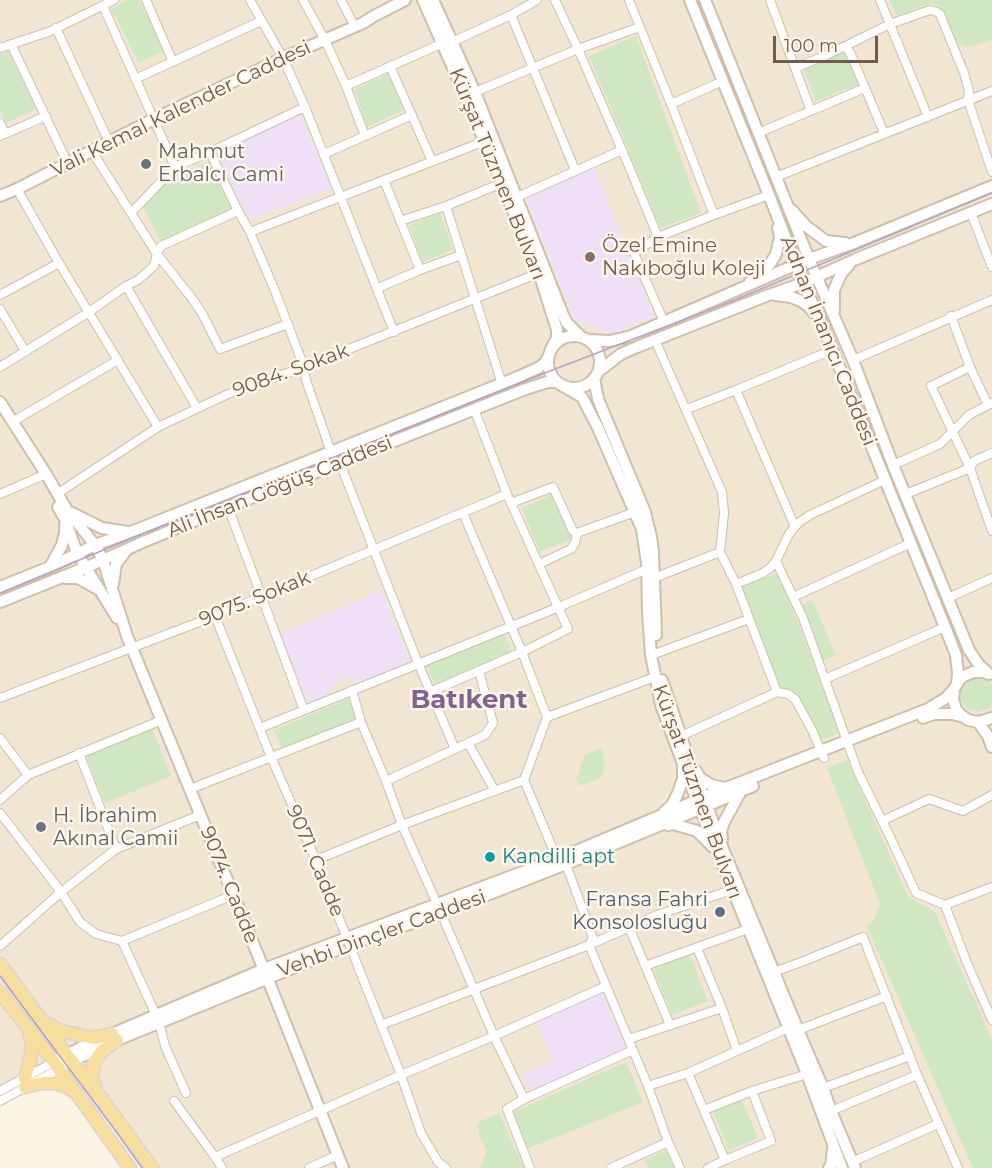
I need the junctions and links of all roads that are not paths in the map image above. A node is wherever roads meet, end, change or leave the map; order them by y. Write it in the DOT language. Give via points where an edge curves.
graph roads {
  1 [pos="114,0"];
  2 [pos="146,0"];
  3 [pos="250,0"];
  4 [pos="303,0"];
  5 [pos="341,0"];
  6 [pos="405,0"];
  7 [pos="422,0"];
  8 [pos="433,0"];
  9 [pos="537,0"];
  10 [pos="555,0"];
  11 [pos="629,0"];
  12 [pos="690,0"];
  13 [pos="705,0"];
  14 [pos="770,0"];
  15 [pos="880,0"];
  16 [pos="103,6"];
  17 [pos="511,15"];
  18 [pos="261,21"];
  19 [pos="890,24"];
  20 [pos="359,25"];
  21 [pos="640,27"];
  22 [pos="56,28"];
  23 [pos="325,40"];
  24 [pos="447,42"];
  25 [pos="11,44"];
  26 [pos="846,46"];
  27 [pos="0,48"];
  28 [pos="578,49"];
  29 [pos="284,58"];
  30 [pos="173,62"];
  31 [pos="390,66"];
  32 [pos="534,68"];
  33 [pos="795,68"];
  34 [pos="135,79"];
  35 [pos="723,81"];
  36 [pos="346,86"];
  37 [pos="865,88"];
  38 [pos="992,91"];
  39 [pos="475,92"];
  40 [pos="968,100"];
  41 [pos="671,104"];
  42 [pos="305,107"];
  43 [pos="811,111"];
  44 [pos="412,115"];
  45 [pos="46,116"];
  46 [pos="928,117"];
  47 [pos="154,119"];
  48 [pos="0,123"];
  49 [pos="758,133"];
  50 [pos="884,133"];
  51 [pos="2,134"];
  52 [pos="365,135"];
  53 [pos="484,141"];
  54 [pos="109,142"];
  55 [pos="91,150"];
  56 [pos="622,150"];
  57 [pos="210,152"];
  58 [pos="324,154"];
  59 [pos="432,161"];
  60 [pos="67,162"];
  61 [pos="175,167"];
  62 [pos="575,170"];
  63 [pos="992,172"];
  64 [pos="776,177"];
  65 [pos="384,180"];
  66 [pos="501,183"];
  67 [pos="992,186"];
  68 [pos="17,189"];
  69 [pos="769,195"];
  70 [pos="0,196"];
  71 [pos="341,196"];
  72 [pos="517,197"];
  73 [pos="992,204"];
  74 [pos="446,206"];
  75 [pos="787,206"];
  76 [pos="238,211"];
  77 [pos="131,213"];
  78 [pos="971,213"];
  79 [pos="714,215"];
  80 [pos="777,215"];
  81 [pos="400,221"];
  82 [pos="250,232"];
  83 [pos="658,237"];
  84 [pos="854,243"];
  85 [pos="157,254"];
  86 [pos="460,255"];
  87 [pos="809,260"];
  88 [pos="854,260"];
  89 [pos="58,263"];
  90 [pos="796,265"];
  91 [pos="992,267"];
  92 [pos="420,270"];
  93 [pos="538,273"];
  94 [pos="816,277"];
  95 [pos="803,283"];
  96 [pos="126,286"];
  97 [pos="744,287"];
  98 [pos="378,288"];
  99 [pos="0,295"];
  100 [pos="766,296"];
  101 [pos="476,298"];
  102 [pos="992,300"];
  103 [pos="0,309"];
  104 [pos="89,312"];
  105 [pos="951,316"];
  106 [pos="834,317"];
  107 [pos="663,322"];
  108 [pos="821,322"];
  109 [pos="288,324"];
  110 [pos="394,332"];
  111 [pos="584,338"];
  112 [pos="656,340"];
  113 [pos="832,350"];
  114 [pos="25,351"];
  115 [pos="550,353"];
  116 [pos="118,360"];
  117 [pos="853,360"];
  118 [pos="0,367"];
  119 [pos="304,367"];
  120 [pos="970,367"];
  121 [pos="596,375"];
  122 [pos="502,384"];
  123 [pos="563,386"];
  124 [pos="736,390"];
  125 [pos="0,402"];
  126 [pos="990,404"];
  127 [pos="197,408"];
  128 [pos="474,409"];
  129 [pos="687,409"];
  130 [pos="0,413"];
  131 [pos="12,422"];
  132 [pos="158,427"];
  133 [pos="952,431"];
  134 [pos="331,452"];
  135 [pos="992,453"];
  136 [pos="339,463"];
  137 [pos="893,465"];
  138 [pos="970,468"];
  139 [pos="43,475"];
  140 [pos="885,480"];
  141 [pos="0,494"];
  142 [pos="507,494"];
  143 [pos="906,494"];
  144 [pos="58,496"];
  145 [pos="511,503"];
  146 [pos="228,507"];
  147 [pos="635,512"];
  148 [pos="463,513"];
  149 [pos="66,515"];
  150 [pos="795,527"];
  151 [pos="992,531"];
  152 [pos="131,532"];
  153 [pos="577,533"];
  154 [pos="911,543"];
  155 [pos="95,545"];
  156 [pos="128,548"];
  157 [pos="373,550"];
  158 [pos="720,552"];
  159 [pos="77,553"];
  160 [pos="103,560"];
  161 [pos="776,561"];
  162 [pos="539,564"];
  163 [pos="50,567"];
  164 [pos="87,567"];
  165 [pos="650,574"];
  166 [pos="61,578"];
  167 [pos="992,578"];
  168 [pos="736,584"];
  169 [pos="0,587"];
  170 [pos="106,590"];
  171 [pos="261,597"];
  172 [pos="793,597"];
  173 [pos="948,598"];
  174 [pos="0,602"];
  175 [pos="559,607"];
  176 [pos="215,616"];
  177 [pos="749,619"];
  178 [pos="511,626"];
  179 [pos="945,627"];
  180 [pos="132,648"];
  181 [pos="522,652"];
  182 [pos="657,653"];
  183 [pos="418,663"];
  184 [pos="479,671"];
  185 [pos="990,674"];
  186 [pos="655,677"];
  187 [pos="825,679"];
  188 [pos="956,686"];
  189 [pos="352,690"];
  190 [pos="430,692"];
  191 [pos="777,692"];
  192 [pos="0,698"];
  193 [pos="303,710"];
  194 [pos="547,717"];
  195 [pos="964,717"];
  196 [pos="992,718"];
  197 [pos="162,720"];
  198 [pos="361,722"];
  199 [pos="978,722"];
  200 [pos="260,728"];
  201 [pos="681,736"];
  202 [pos="0,738"];
  203 [pos="468,743"];
  204 [pos="849,744"];
  205 [pos="992,747"];
  206 [pos="455,749"];
  207 [pos="79,753"];
  208 [pos="823,755"];
  209 [pos="271,757"];
  210 [pos="686,761"];
  211 [pos="28,775"];
  212 [pos="524,780"];
  213 [pos="386,781"];
  214 [pos="726,788"];
  215 [pos="189,789"];
  216 [pos="742,790"];
  217 [pos="495,791"];
  218 [pos="992,795"];
  219 [pos="0,800"];
  220 [pos="702,803"];
  221 [pos="0,813"];
  222 [pos="200,815"];
  223 [pos="660,816"];
  224 [pos="882,821"];
  225 [pos="402,825"];
  226 [pos="656,827"];
  227 [pos="116,849"];
  228 [pos="720,850"];
  229 [pos="316,860"];
  230 [pos="561,862"];
  231 [pos="992,887"];
  232 [pos="732,890"];
  233 [pos="61,892"];
  234 [pos="233,895"];
  235 [pos="945,905"];
  236 [pos="439,908"];
  237 [pos="629,927"];
  238 [pos="748,929"];
  239 [pos="122,941"];
  240 [pos="349,941"];
  241 [pos="589,945"];
  242 [pos="0,946"];
  243 [pos="697,948"];
  244 [pos="0,964"];
  245 [pos="645,966"];
  246 [pos="774,972"];
  247 [pos="266,973"];
  248 [pos="606,986"];
  249 [pos="474,989"];
  250 [pos="0,992"];
  251 [pos="887,996"];
  252 [pos="722,1008"];
  253 [pos="157,1019"];
  254 [pos="992,1020"];
  255 [pos="44,1022"];
  256 [pos="381,1025"];
  257 [pos="670,1025"];
  258 [pos="29,1029"];
  259 [pos="793,1029"];
  260 [pos="494,1036"];
  261 [pos="115,1037"];
  262 [pos="629,1039"];
  263 [pos="633,1050"];
  264 [pos="737,1051"];
  265 [pos="910,1056"];
  266 [pos="70,1058"];
  267 [pos="57,1065"];
  268 [pos="688,1073"];
  269 [pos="807,1074"];
  270 [pos="401,1075"];
  271 [pos="917,1075"];
  272 [pos="25,1083"];
  273 [pos="648,1086"];
  274 [pos="823,1088"];
  275 [pos="0,1091"];
  276 [pos="96,1091"];
  277 [pos="752,1091"];
  278 [pos="186,1093"];
  279 [pos="77,1094"];
  280 [pos="524,1099"];
  281 [pos="0,1101"];
  282 [pos="174,1101"];
  283 [pos="320,1110"];
  284 [pos="704,1110"];
  285 [pos="831,1111"];
  286 [pos="938,1124"];
  287 [pos="668,1142"];
  288 [pos="834,1146"];
  289 [pos="338,1155"];
  290 [pos="215,1157"];
  291 [pos="725,1160"];
  292 [pos="437,1165"];
  293 [pos="850,1166"];
  294 [pos="130,1168"];
  295 [pos="152,1168"];
  296 [pos="222,1168"];
  297 [pos="309,1168"];
  298 [pos="343,1168"];
  299 [pos="446,1168"];
  300 [pos="530,1168"];
  301 [pos="611,1168"];
  302 [pos="680,1168"];
  303 [pos="708,1168"];
  304 [pos="829,1168"];
  305 [pos="958,1168"];
  1 -- 16 [label="street"];
  2 -- 30 [label="street"];
  3 -- 18 [label="street"];
  4 -- 23 [label="street"];
  5 -- 20 [label="street"];
  6 -- 20 [label="street, Vali Kemal Kalender Caddesi"];
  7 -- 20 [label="street, Vali Kemal Kalender Caddesi"];
  7 -- 24 [label="street, Kürşat Tüzmen Bulvarı"];
  8 -- 24 [label="street, Kürşat Tüzmen Bulvarı"];
  9 -- 17 [label="street"];
  10 -- 28 [label="street"];
  11 -- 21 [label="street"];
  12 -- 35 [label="street, Adnan İnanıcı Caddesi"];
  13 -- 49 [label="street, Adnan İnanıcı Caddesi"];
  14 -- 33 [label="street"];
  15 -- 19 [label="street"];
  16 -- 22 [label="street"];
  16 -- 34 [label="street"];
  17 -- 24 [label="street"];
  17 -- 32 [label="street"];
  18 -- 29 [label="street"];
  18 -- 30 [label="street"];
  19 -- 26 [label="street"];
  19 -- 40 [label="street" via="930,10 940,14 964,73"];
  19 -- 46 [label="street"];
  20 -- 23 [label="street, Vali Kemal Kalender Caddesi"];
  21 -- 28 [label="street"];
  21 -- 41 [label="street"];
  22 -- 25 [label="street"];
  22 -- 54 [label="street"];
  23 -- 29 [label="street, Vali Kemal Kalender Caddesi"];
  23 -- 36 [label="street"];
  24 -- 31 [label="street"];
  24 -- 39 [label="street, Kürşat Tüzmen Bulvarı"];
  24 -- 53 [label="street, Kürşat Tüzmen Bulvarı"];
  25 -- 27 [label="street"];
  25 -- 45 [label="street"];
  26 -- 33 [label="street"];
  26 -- 37 [label="street"];
  28 -- 32 [label="street"];
  28 -- 56 [label="street"];
  29 -- 42 [label="street"];
  29 -- 47 [label="street, Vali Kemal Kalender Caddesi"];
  30 -- 34 [label="street"];
  31 -- 36 [label="street"];
  31 -- 44 [label="street"];
  32 -- 39 [label="street"];
  32 -- 62 [label="street"];
  33 -- 43 [label="street"];
  34 -- 47 [label="street"];
  35 -- 41 [label="street"];
  35 -- 69 [label="street, Adnan İnanıcı Caddesi"];
  36 -- 52 [label="street"];
  37 -- 43 [label="street"];
  37 -- 50 [label="street"];
  38 -- 40 [label="street"];
  39 -- 72 [label="street, Kürşat Tüzmen Bulvarı"];
  40 -- 46 [label="street"];
  40 -- 63 [label="street"];
  41 -- 79 [label="street"];
  42 -- 57 [label="street"];
  42 -- 58 [label="street"];
  43 -- 49 [label="street"];
  44 -- 52 [label="street"];
  44 -- 59 [label="street"];
  45 -- 51 [label="street"];
  45 -- 60 [label="street"];
  46 -- 50 [label="street"];
  47 -- 54 [label="street, Vali Kemal Kalender Caddesi"];
  47 -- 61 [label="street"];
  48 -- 51 [label="street"];
  49 -- 64 [label="street, Adnan İnanıcı Caddesi"];
  50 -- 64 [label="street"];
  52 -- 58 [label="street"];
  53 -- 59 [label="street"];
  53 -- 66 [label="street, Kürşat Tüzmen Bulvarı"];
  54 -- 55 [label="street, Vali Kemal Kalender Caddesi"];
  55 -- 60 [label="street, Vali Kemal Kalender Caddesi"];
  55 -- 77 [label="street"];
  56 -- 62 [label="street"];
  56 -- 83 [label="street"];
  57 -- 61 [label="street"];
  57 -- 76 [label="street"];
  58 -- 71 [label="street"];
  59 -- 65 [label="street"];
  60 -- 68 [label="street, Vali Kemal Kalender Caddesi"];
  61 -- 77 [label="street"];
  62 -- 72 [label="street"];
  64 -- 75 [label="street, Adnan İnanıcı Caddesi"];
  65 -- 71 [label="street"];
  65 -- 81 [label="street"];
  66 -- 74 [label="street"];
  66 -- 93 [label="street, Kürşat Tüzmen Bulvarı"];
  67 -- 84 [label="street"];
  68 -- 70 [label="street, Vali Kemal Kalender Caddesi"];
  68 -- 89 [label="street"];
  69 -- 79 [label="street"];
  69 -- 80 [label="street, Adnan İnanıcı Caddesi"];
  71 -- 82 [label="street"];
  71 -- 98 [label="street"];
  72 -- 111 [label="street, Kürşat Tüzmen Bulvarı" via="563,315"];
  73 -- 78 [label="street"];
  74 -- 81 [label="street"];
  74 -- 86 [label="street"];
  75 -- 84 [label="street" via="826,241"];
  75 -- 87 [label="street, Adnan İnanıcı Caddesi"];
  76 -- 82 [label="street"];
  76 -- 85 [label="street" via="161,246"];
  77 -- 85 [label="street"];
  78 -- 88 [label="street"];
  78 -- 91 [label="street"];
  79 -- 83 [label="street"];
  80 -- 90 [label="street, Adnan İnanıcı Caddesi"];
  80 -- 97 [label="street" via="780,237 776,254"];
  81 -- 92 [label="street"];
  82 -- 109 [label="street"];
  83 -- 107 [label="street" via="634,253"];
  84 -- 87 [label="street"];
  85 -- 96 [label="street" via="154,266"];
  85 -- 109 [label="street" via="194,301 220,349"];
  86 -- 92 [label="street"];
  86 -- 101 [label="street"];
  87 -- 90 [label="street"];
  87 -- 94 [label="street, Adnan İnanıcı Caddesi"];
  88 -- 94 [label="street"];
  88 -- 106 [label="street" via="837,281"];
  89 -- 99 [label="street"];
  89 -- 104 [label="street"];
  90 -- 95 [label="street, Adnan İnanıcı Caddesi"];
  90 -- 97 [label="street"];
  92 -- 98 [label="street"];
  93 -- 101 [label="street, 9084. Sokak"];
  93 -- 115 [label="street, Kürşat Tüzmen Bulvarı" via="557,330"];
  94 -- 95 [label="street"];
  94 -- 106 [label="street, Adnan İnanıcı Caddesi"];
  95 -- 100 [label="street"];
  95 -- 108 [label="street, Adnan İnanıcı Caddesi"];
  96 -- 104 [label="street"];
  96 -- 127 [label="street"];
  97 -- 107 [label="street"];
  98 -- 110 [label="street"];
  100 -- 108 [label="street" via="801,301"];
  100 -- 112 [label="street"];
  101 -- 110 [label="street, 9084. Sokak"];
  101 -- 122 [label="street"];
  102 -- 105 [label="street"];
  103 -- 114 [label="street"];
  104 -- 114 [label="street"];
  104 -- 116 [label="street"];
  105 -- 117 [label="street"];
  105 -- 120 [label="street"];
  106 -- 117 [label="street, Adnan İnanıcı Caddesi"];
  107 -- 111 [label="street" via="618,340"];
  108 -- 113 [label="street, Adnan İnanıcı Caddesi"];
  109 -- 119 [label="street"];
  110 -- 119 [label="street, 9084. Sokak"];
  111 -- 115 [label="street" via="563,338"];
  111 -- 121 [label="street" via="598,352"];
  112 -- 121 [label="street" via="621,354"];
  112 -- 129 [label="street"];
  113 -- 124 [label="street"];
  113 -- 140 [label="street, Adnan İnanıcı Caddesi"];
  114 -- 118 [label="street"];
  115 -- 122 [label="street, Ali İhsan Göğüş Caddesi" via="538,368"];
  115 -- 123 [label="street" via="551,374"];
  116 -- 131 [label="street"];
  116 -- 132 [label="street"];
  117 -- 137 [label="street, Adnan İnanıcı Caddesi"];
  119 -- 127 [label="street, 9084. Sokak"];
  119 -- 134 [label="street"];
  120 -- 126 [label="street"];
  120 -- 133 [label="street" via="931,386"];
  121 -- 123 [label="street" via="580,387"];
  121 -- 165 [label="street, Kürşat Tüzmen Bulvarı" via="598,399 645,512 651,537"];
  122 -- 134 [label="street, Ali İhsan Göğüş Caddesi"];
  123 -- 128 [label="street, Ali İhsan Göğüş Caddesi" via="547,382"];
  123 -- 147 [label="street, Kürşat Tüzmen Bulvarı" via="582,397"];
  124 -- 129 [label="street"];
  124 -- 150 [label="street"];
  125 -- 131 [label="street"];
  126 -- 133 [label="street" via="969,415"];
  127 -- 132 [label="street, 9084. Sokak"];
  128 -- 136 [label="street, Ali İhsan Göğüş Caddesi"];
  128 -- 142 [label="street"];
  129 -- 158 [label="street" via="722,492"];
  130 -- 139 [label="street"];
  131 -- 139 [label="street"];
  132 -- 144 [label="street, 9084. Sokak"];
  133 -- 137 [label="street" via="940,444"];
  133 -- 138 [label="street"];
  134 -- 152 [label="street, Ali İhsan Göğüş Caddesi"];
  135 -- 138 [label="street" via="974,461"];
  136 -- 146 [label="street, Ali İhsan Göğüş Caddesi"];
  136 -- 157 [label="street"];
  137 -- 143 [label="street, Adnan İnanıcı Caddesi"];
  138 -- 143 [label="street"];
  138 -- 151 [label="street"];
  139 -- 141 [label="street"];
  139 -- 144 [label="street"];
  139 -- 149 [label="street"];
  140 -- 150 [label="street" via="810,514"];
  140 -- 154 [label="street, Adnan İnanıcı Caddesi"];
  142 -- 145 [label="street"];
  142 -- 148 [label="street, 9075. Sokak"];
  143 -- 173 [label="street, Adnan İnanıcı Caddesi"];
  144 -- 149 [label="street"];
  145 -- 153 [label="street" via="553,487"];
  145 -- 162 [label="street"];
  146 -- 156 [label="street, Ali İhsan Göğüş Caddesi"];
  146 -- 171 [label="street"];
  147 -- 153 [label="street"];
  147 -- 165 [label="street, Kürşat Tüzmen Bulvarı"];
  148 -- 157 [label="street, 9075. Sokak"];
  148 -- 178 [label="street"];
  149 -- 152 [label="street" via="102,528"];
  149 -- 155 [label="street"];
  149 -- 159 [label="street"];
  149 -- 163 [label="street" via="62,545"];
  150 -- 161 [label="street"];
  152 -- 155 [label="street, Ali İhsan Göğüş Caddesi"];
  153 -- 162 [label="street" via="571,549"];
  154 -- 172 [label="street"];
  154 -- 179 [label="street, Adnan İnanıcı Caddesi"];
  155 -- 159 [label="street, Ali İhsan Göğüş Caddesi"];
  155 -- 160 [label="street"];
  156 -- 160 [label="street, Ali İhsan Göğüş Caddesi"];
  156 -- 170 [label="street" via="116,564"];
  157 -- 171 [label="street, 9075. Sokak"];
  157 -- 183 [label="street"];
  158 -- 165 [label="street"];
  158 -- 168 [label="street"];
  159 -- 163 [label="street, Ali İhsan Göğüş Caddesi"];
  159 -- 164 [label="street"];
  160 -- 164 [label="street, Ali İhsan Göğüş Caddesi"];
  160 -- 170 [label="street"];
  161 -- 168 [label="street" via="763,573"];
  161 -- 172 [label="street"];
  162 -- 175 [label="street"];
  163 -- 169 [label="street, Ali İhsan Göğüş Caddesi"];
  164 -- 166 [label="street, Ali İhsan Göğüş Caddesi"];
  164 -- 170 [label="street"];
  165 -- 175 [label="street"];
  165 -- 182 [label="street, Kürşat Tüzmen Bulvarı"];
  165 -- 186 [label="street, Kürşat Tüzmen Bulvarı" via="648,612"];
  166 -- 170 [label="street" via="78,578"];
  166 -- 174 [label="street, Ali İhsan Göğüş Caddesi"];
  167 -- 173 [label="street"];
  168 -- 177 [label="street"];
  170 -- 180 [label="street, 9074. Cadde"];
  171 -- 176 [label="street, 9075. Sokak"];
  171 -- 193 [label="street"];
  172 -- 187 [label="street"];
  173 -- 185 [label="street, Adnan İnanıcı Caddesi" via="969,650"];
  175 -- 178 [label="street"];
  175 -- 181 [label="street" via="568,629"];
  176 -- 180 [label="street, 9075. Sokak"];
  176 -- 200 [label="street, 9071. Cadde"];
  177 -- 182 [label="street"];
  177 -- 191 [label="street"];
  178 -- 181 [label="street"];
  178 -- 183 [label="street"];
  179 -- 187 [label="street"];
  179 -- 188 [label="street, Adnan İnanıcı Caddesi" via="956,655"];
  180 -- 192 [label="street, 9075. Sokak"];
  180 -- 197 [label="street, 9074. Cadde"];
  181 -- 184 [label="street"];
  181 -- 194 [label="street"];
  182 -- 201 [label="street, Kürşat Tüzmen Bulvarı" via="663,685"];
  183 -- 189 [label="street"];
  183 -- 190 [label="street"];
  184 -- 190 [label="street"];
  184 -- 203 [label="street" via="493,723 485,735"];
  185 -- 188 [label="street" via="973,672"];
  186 -- 194 [label="street"];
  186 -- 210 [label="street, Kürşat Tüzmen Bulvarı" via="661,705"];
  187 -- 204 [label="street"];
  188 -- 195 [label="street, Adnan İnanıcı Caddesi" via="954,704"];
  188 -- 204 [label="street" via="928,709"];
  189 -- 193 [label="street"];
  189 -- 198 [label="street"];
  190 -- 206 [label="street"];
  191 -- 201 [label="street"];
  191 -- 208 [label="street" via="795,699"];
  193 -- 200 [label="street"];
  194 -- 212 [label="street"];
  195 -- 199 [label="street"];
  195 -- 204 [label="street" via="934,714"];
  196 -- 199 [label="street"];
  197 -- 207 [label="street"];
  197 -- 215 [label="street, 9074. Cadde"];
  198 -- 209 [label="street"];
  198 -- 213 [label="street"];
  199 -- 205 [label="street"];
  200 -- 209 [label="street, 9071. Cadde"];
  201 -- 210 [label="street, Kürşat Tüzmen Bulvarı"];
  202 -- 211 [label="street"];
  203 -- 206 [label="street"];
  203 -- 217 [label="street"];
  204 -- 208 [label="street"];
  204 -- 224 [label="street"];
  206 -- 213 [label="street"];
  207 -- 211 [label="street"];
  207 -- 227 [label="street"];
  208 -- 214 [label="street"];
  208 -- 216 [label="street"];
  209 -- 215 [label="street"];
  209 -- 229 [label="street, 9071. Cadde"];
  210 -- 214 [label="street" via="700,778"];
  210 -- 220 [label="street, Kürşat Tüzmen Bulvarı"];
  210 -- 223 [label="street" via="678,793"];
  211 -- 219 [label="street"];
  212 -- 217 [label="street"];
  212 -- 230 [label="street"];
  213 -- 225 [label="street"];
  214 -- 220 [label="street"];
  215 -- 222 [label="street, 9074. Cadde"];
  216 -- 220 [label="street"];
  216 -- 228 [label="street" via="724,822"];
  217 -- 225 [label="street"];
  218 -- 224 [label="street" via="963,811 929,799"];
  220 -- 223 [label="street"];
  220 -- 226 [label="street, Vehbi Dinçler Caddesi"];
  220 -- 228 [label="street, Kürşat Tüzmen Bulvarı"];
  221 -- 233 [label="street"];
  222 -- 227 [label="street"];
  222 -- 234 [label="street, 9074. Cadde"];
  223 -- 230 [label="street"];
  224 -- 235 [label="street" via="916,893"];
  225 -- 229 [label="street"];
  225 -- 236 [label="street"];
  226 -- 228 [label="street" via="673,824 697,831"];
  226 -- 230 [label="street, Vehbi Dinçler Caddesi"];
  227 -- 233 [label="street"];
  228 -- 232 [label="street, Kürşat Tüzmen Bulvarı"];
  228 -- 246 [label="street, Kürşat Tüzmen Bulvarı"];
  229 -- 240 [label="street, 9071. Cadde"];
  230 -- 236 [label="street, Vehbi Dinçler Caddesi"];
  230 -- 241 [label="street" via="593,938"];
  231 -- 235 [label="street"];
  232 -- 237 [label="street"];
  232 -- 238 [label="street, Kürşat Tüzmen Bulvarı"];
  233 -- 239 [label="street" via="80,922 96,934"];
  233 -- 242 [label="street"];
  234 -- 239 [label="street"];
  234 -- 247 [label="street, 9074. Cadde"];
  235 -- 254 [label="street"];
  236 -- 240 [label="street, Vehbi Dinçler Caddesi"];
  236 -- 249 [label="street"];
  237 -- 241 [label="street"];
  237 -- 245 [label="street"];
  238 -- 243 [label="street"];
  238 -- 259 [label="street, Kürşat Tüzmen Bulvarı"];
  239 -- 253 [label="street"];
  240 -- 247 [label="street, Vehbi Dinçler Caddesi"];
  240 -- 256 [label="street, 9071. Cadde"];
  241 -- 248 [label="street"];
  241 -- 249 [label="street"];
  243 -- 245 [label="street"];
  243 -- 252 [label="street"];
  244 -- 255 [label="main road"];
  245 -- 257 [label="street"];
  246 -- 251 [label="street" via="863,937"];
  246 -- 259 [label="street, Kürşat Tüzmen Bulvarı"];
  247 -- 253 [label="street, Vehbi Dinçler Caddesi"];
  247 -- 283 [label="street, 9074. Cadde"];
  248 -- 260 [label="street"];
  248 -- 262 [label="street"];
  249 -- 256 [label="street"];
  249 -- 260 [label="street"];
  250 -- 258 [label="main road"];
  251 -- 259 [label="street"];
  251 -- 265 [label="street"];
  252 -- 257 [label="street"];
  252 -- 264 [label="street"];
  253 -- 261 [label="street"];
  253 -- 278 [label="street"];
  255 -- 261 [label="main road" via="78,1036"];
  255 -- 266 [label="main road"];
  256 -- 270 [label="street, 9071. Cadde"];
  257 -- 262 [label="street"];
  258 -- 267 [label="main road"];
  258 -- 272 [label="main road" via="32,1045"];
  259 -- 264 [label="street"];
  259 -- 269 [label="street, Kürşat Tüzmen Bulvarı"];
  259 -- 274 [label="street, Kürşat Tüzmen Bulvarı"];
  260 -- 270 [label="street"];
  260 -- 280 [label="street"];
  261 -- 266 [label="street"];
  261 -- 276 [label="main road" via="94,1063"];
  262 -- 263 [label="street"];
  263 -- 273 [label="street"];
  263 -- 280 [label="street"];
  264 -- 268 [label="street"];
  265 -- 271 [label="street"];
  265 -- 274 [label="street"];
  266 -- 267 [label="street"];
  266 -- 276 [label="main road"];
  267 -- 272 [label="street"];
  267 -- 279 [label="main road"];
  268 -- 273 [label="street"];
  268 -- 284 [label="street"];
  269 -- 277 [label="street"];
  269 -- 288 [label="street, Kürşat Tüzmen Bulvarı"];
  270 -- 283 [label="street"];
  270 -- 292 [label="street, 9071. Cadde"];
  271 -- 285 [label="street"];
  271 -- 286 [label="street"];
  272 -- 275 [label="street"];
  272 -- 279 [label="main road" via="54,1083"];
  272 -- 281 [label="street"];
  273 -- 287 [label="street"];
  274 -- 285 [label="street, Kürşat Tüzmen Bulvarı"];
  276 -- 295 [label="main road"];
  277 -- 284 [label="street"];
  277 -- 291 [label="street" via="771,1141"];
  279 -- 294 [label="main road"];
  280 -- 300 [label="street" via="507,1109"];
  282 -- 290 [label="street"];
  283 -- 289 [label="street, 9074. Cadde"];
  283 -- 290 [label="street"];
  284 -- 291 [label="street"];
  285 -- 293 [label="street, Kürşat Tüzmen Bulvarı"];
  286 -- 293 [label="street"];
  286 -- 305 [label="street"];
  287 -- 301 [label="street"];
  287 -- 302 [label="street"];
  288 -- 293 [label="street, Kürşat Tüzmen Bulvarı"];
  288 -- 304 [label="street"];
  289 -- 297 [label="street"];
  289 -- 298 [label="street, 9074. Cadde"];
  290 -- 296 [label="street"];
  291 -- 303 [label="street"];
  292 -- 299 [label="street, 9071. Cadde"];
}
